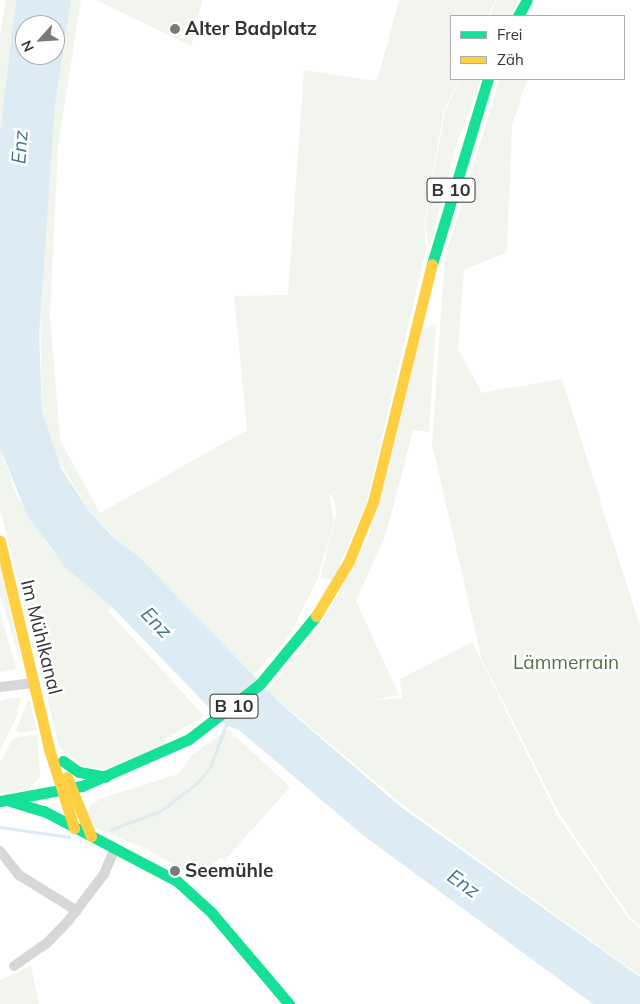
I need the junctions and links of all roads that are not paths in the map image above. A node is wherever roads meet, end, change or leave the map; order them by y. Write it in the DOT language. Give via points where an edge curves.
graph roads {
  1 [pos="527,0"];
  2 [pos="519,15"];
  3 [pos="488,80"];
  4 [pos="0,541"];
  5 [pos="35,683"];
  6 [pos="0,687"];
  7 [pos="48,741"];
  8 [pos="62,761"];
  9 [pos="107,777"];
  10 [pos="66,790"];
  11 [pos="3,800"];
  12 [pos="74,828"];
  13 [pos="94,839"];
  14 [pos="110,847"];
  15 [pos="0,851"];
  16 [pos="76,911"];
  17 [pos="14,966"];
  18 [pos="289,1004"];
  1 -- 2 [label="main road"];
  3 -- 9 [label="main road, B 10" via="455,174 367,521 334,589 290,652 235,706 170,750"];
  4 -- 5 [label="main road, Im Mühlkanal"];
  5 -- 6 [label="street"];
  5 -- 7 [label="main road, Im Mühlkanal"];
  7 -- 8 [label="main road, Im Mühlkanal"];
  7 -- 10 [label="main road, Im Mühlkanal"];
  8 -- 9 [label="main road" via="84,774"];
  8 -- 10 [label="main road, Im Mühlkanal"];
  9 -- 10 [label="main road, B 10"];
  10 -- 11 [label="main road, B 10"];
  10 -- 12 [label="main road"];
  10 -- 13 [label="main road"];
  11 -- 12 [label="main road" via="39,809"];
  12 -- 13 [label="main road"];
  13 -- 14 [label="main road"];
  14 -- 16 [label="street" via="104,874"];
  14 -- 18 [label="main road" via="177,881 211,912"];
  15 -- 16 [label="street" via="18,875"];
  16 -- 17 [label="street" via="46,944"];
}
